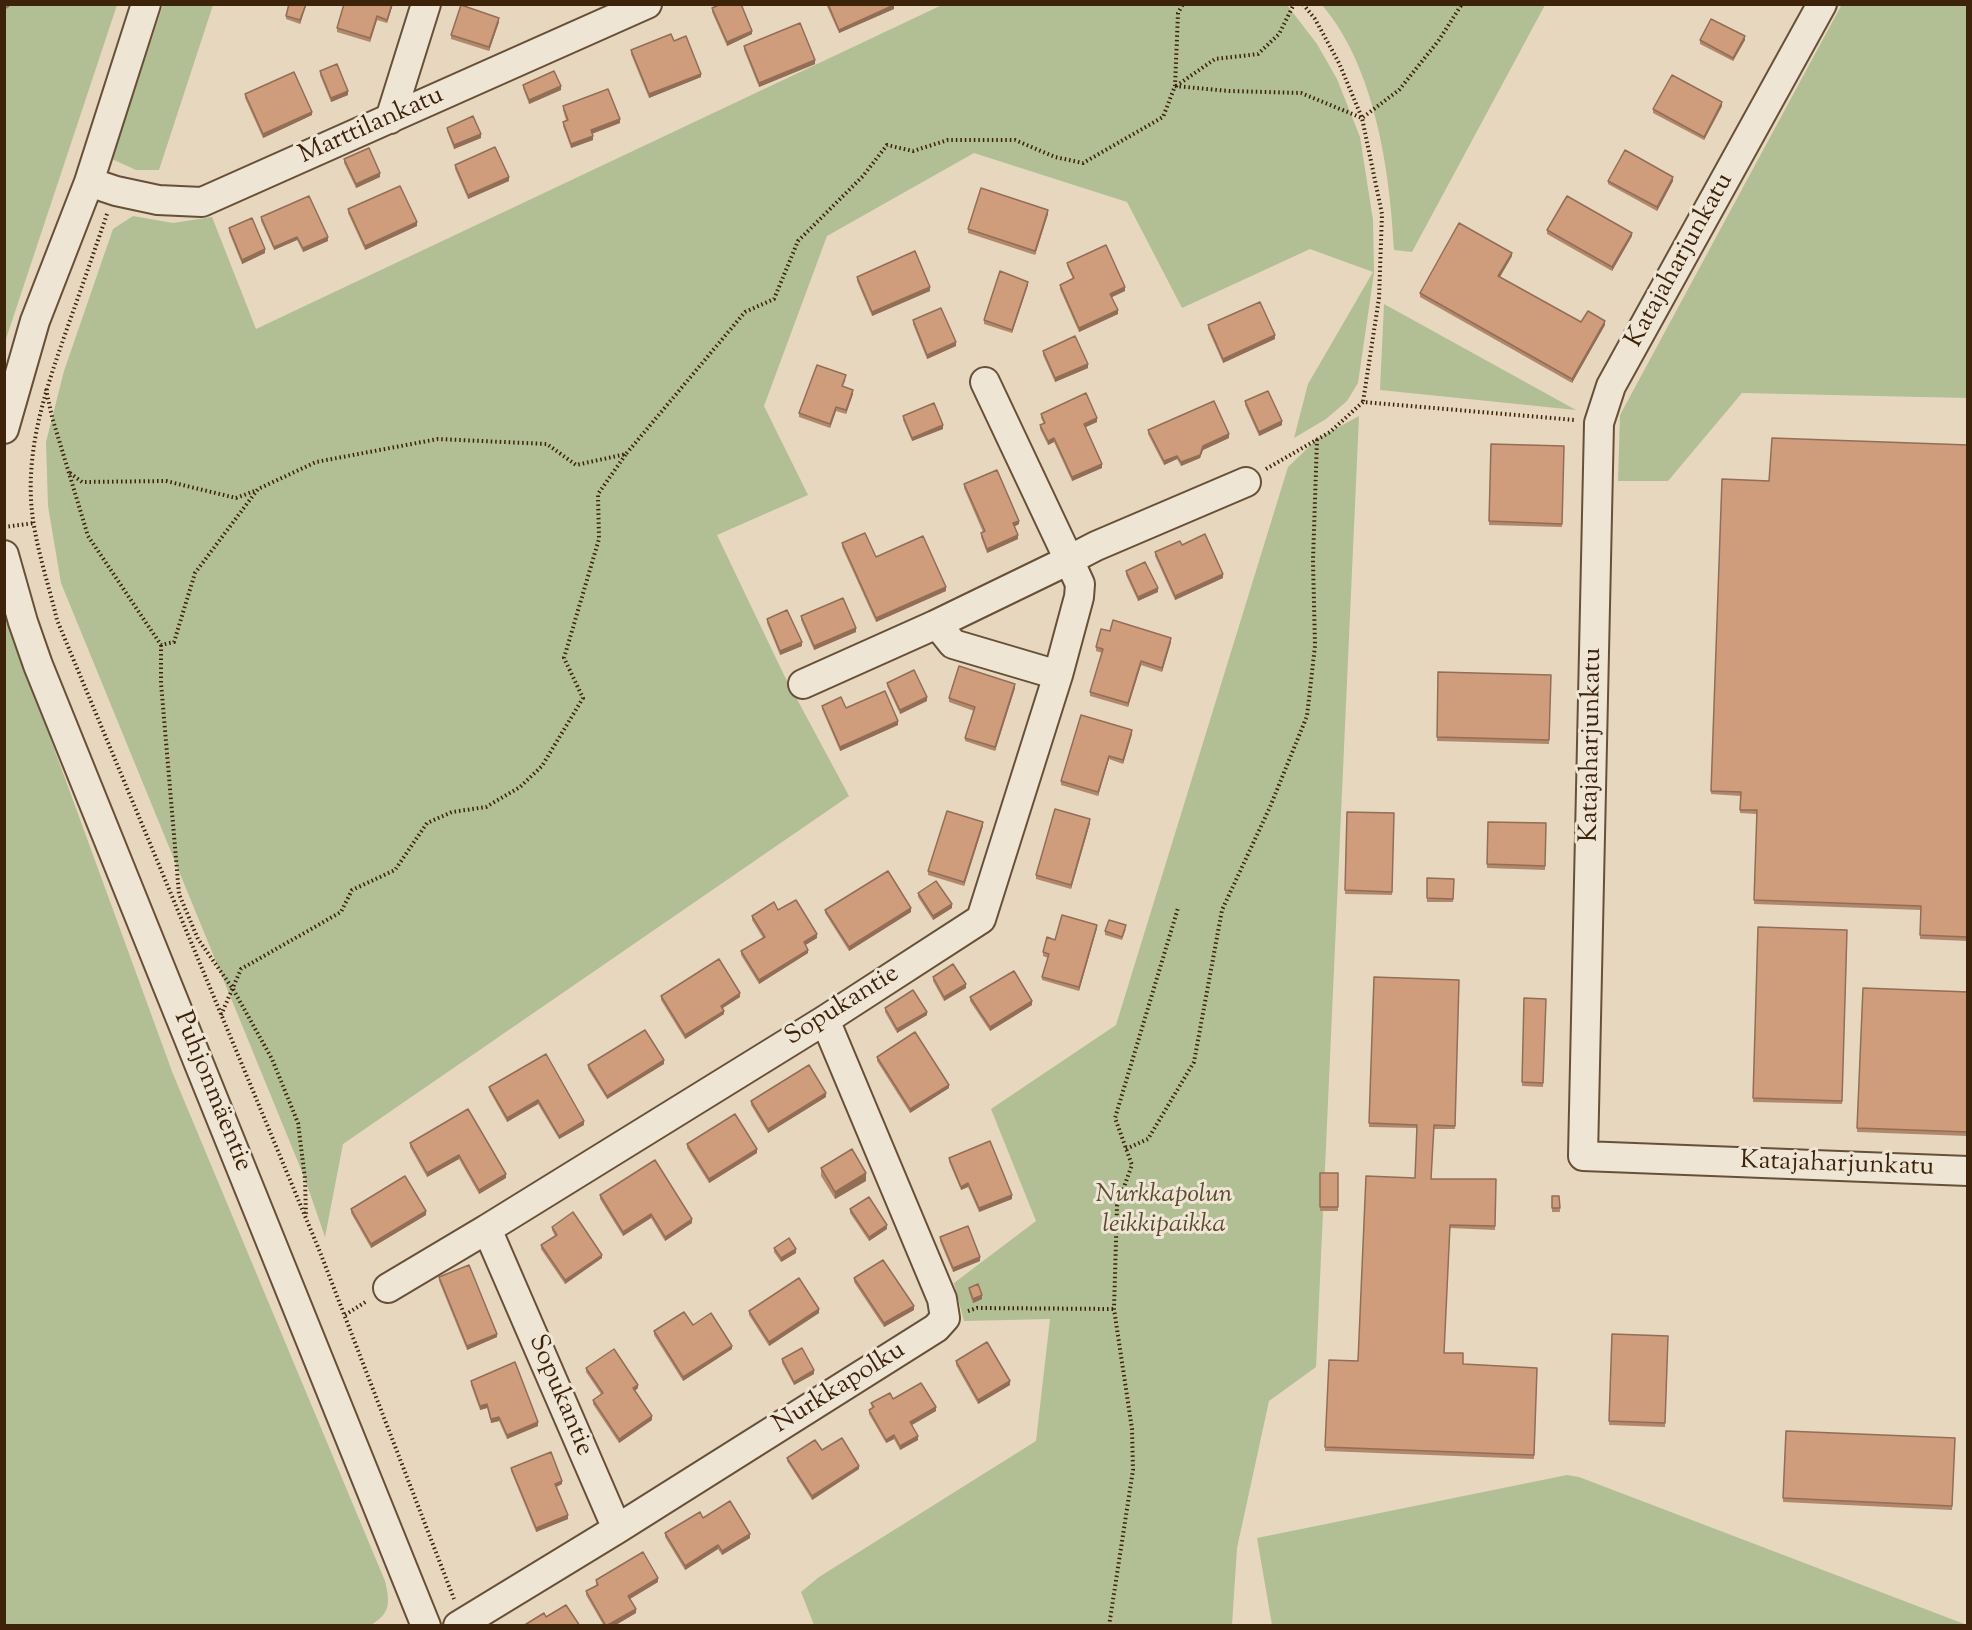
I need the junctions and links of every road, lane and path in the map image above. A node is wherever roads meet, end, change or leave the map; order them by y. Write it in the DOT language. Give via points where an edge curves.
graph roads {
  1 [pos="146,4"];
  2 [pos="426,4"];
  3 [pos="647,4"];
  4 [pos="1183,4"];
  5 [pos="1294,4"];
  6 [pos="1303,4"];
  7 [pos="1462,4"];
  8 [pos="1822,4"];
  9 [pos="1175,86"];
  10 [pos="1362,118"];
  11 [pos="390,119"];
  12 [pos="103,187"];
  13 [pos="985,382"];
  14 [pos="46,389"];
  15 [pos="1363,402"];
  16 [pos="1599,423"];
  17 [pos="4,429"];
  18 [pos="1317,439"];
  19 [pos="626,454"];
  20 [pos="69,473"];
  21 [pos="1246,482"];
  22 [pos="258,489"];
  23 [pos="35,523"];
  24 [pos="4,527"];
  25 [pos="4,555"];
  26 [pos="1069,560"];
  27 [pos="937,624"];
  28 [pos="160,645"];
  29 [pos="1058,675"];
  30 [pos="803,684"];
  31 [pos="1178,908"];
  32 [pos="233,989"];
  33 [pos="221,1015"];
  34 [pos="825,1020"];
  35 [pos="1126,1149"];
  36 [pos="1968,1171"];
  37 [pos="306,1218"];
  38 [pos="488,1229"];
  39 [pos="388,1288"];
  40 [pos="1114,1309"];
  41 [pos="945,1318"];
  42 [pos="617,1529"];
  43 [pos="458,1617"];
  44 [pos="420,1623"];
  45 [pos="1108,1626"];
  1 -- 12 [label="street"];
  2 -- 11 [label="street"];
  3 -- 11 [label="street, Marttilankatu"];
  4 -- 9 [label="path" via="1178,13"];
  5 -- 9 [label="path" via="1278,34 1258,54 1215,59"];
  6 -- 10 [label="path" via="1339,63"];
  7 -- 10 [label="path" via="1399,90"];
  8 -- 16 [label="street, Katajaharjunkatu" via="1611,386"];
  9 -- 10 [label="path" via="1301,93"];
  9 -- 19 [label="path" via="1163,117 1083,164 1015,140 948,140 913,151 887,145 864,176 798,241 774,299 745,312"];
  10 -- 15 [label="path" via="1382,214 1379,298"];
  11 -- 12 [label="street, Marttilankatu" via="202,202 158,200"];
  12 -- 14 [label="path"];
  12 -- 17 [label="street" via="35,321"];
  13 -- 26 [label="street, Sopukantie"];
  14 -- 20 [label="path"];
  14 -- 23 [label="path" via="31,473"];
  15 -- 16 [label="path"];
  15 -- 18 [label="path"];
  16 -- 36 [label="street, Katajaharjunkatu" via="1583,1156"];
  18 -- 21 [label="path"];
  18 -- 35 [label="path" via="1315,646 1307,716 1222,910 1194,1062 1148,1139"];
  19 -- 22 [label="path" via="576,465 547,444 438,439 316,462"];
  19 -- 32 [label="path" via="598,494 598,539 564,658 583,698 542,766 520,787 486,807 452,812 428,823 395,870 352,890 341,912 241,969"];
  20 -- 22 [label="path" via="82,482 166,481 236,498"];
  20 -- 28 [label="path" via="88,536"];
  21 -- 26 [label="street"];
  22 -- 28 [label="path" via="195,573 174,642"];
  23 -- 24 [label="path"];
  23 -- 33 [label="path" via="57,620"];
  25 -- 44 [label="street, Puhjonmäentie" via="38,665"];
  26 -- 27 [label="street"];
  26 -- 29 [label="street, Sopukantie" via="1080,584 1079,597"];
  27 -- 29 [label="street" via="953,644"];
  27 -- 30 [label="street"];
  28 -- 32 [label="path" via="179,894 198,939"];
  29 -- 34 [label="street, Sopukantie" via="981,919"];
  31 -- 35 [label="path" via="1115,1118"];
  32 -- 33 [label="path"];
  32 -- 37 [label="path" via="272,1059 298,1123"];
  33 -- 37 [label="path"];
  34 -- 38 [label="street, Sopukantie"];
  34 -- 41 [label="street" via="942,1299"];
  35 -- 40 [label="path" via="1132,1165 1117,1206"];
  37 -- 43 [label="path"];
  38 -- 39 [label="street, Sopukantie"];
  38 -- 42 [label="street, Sopukantie"];
  40 -- 41 [label="path" via="977,1308"];
  40 -- 45 [label="path" via="1132,1429 1133,1470"];
  41 -- 42 [label="street, Nurkkapolku" via="936,1328"];
  42 -- 43 [label="street, Nurkkapolku"];
}
